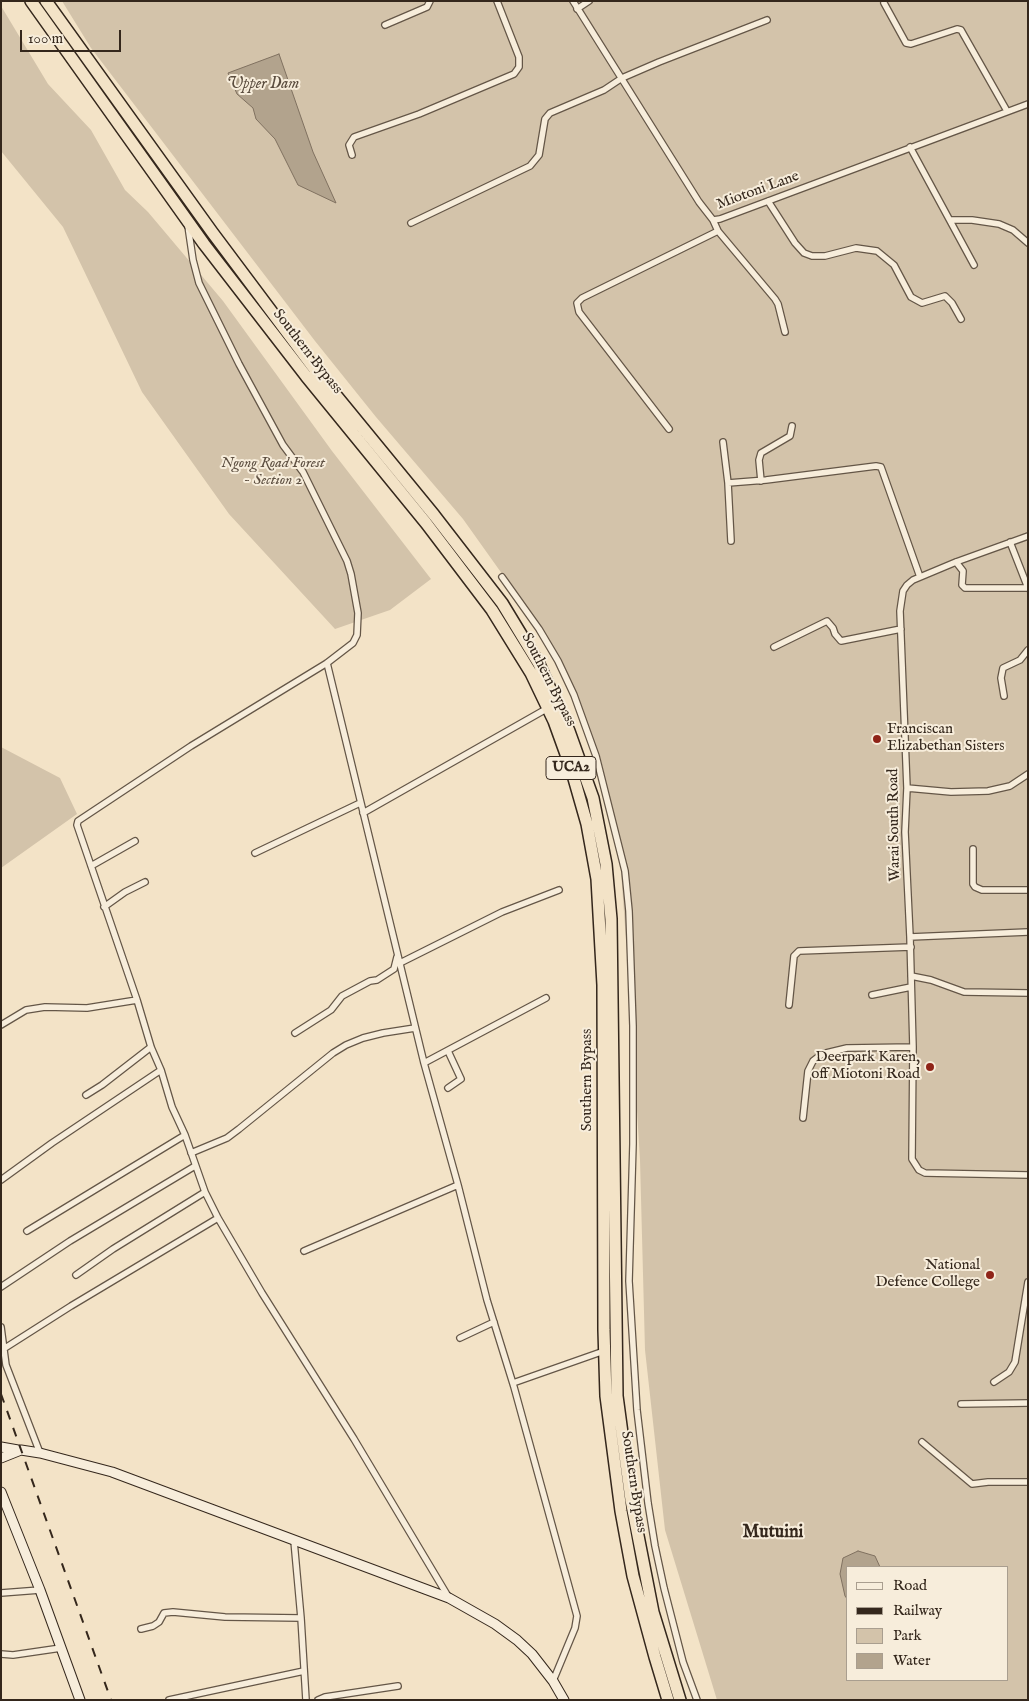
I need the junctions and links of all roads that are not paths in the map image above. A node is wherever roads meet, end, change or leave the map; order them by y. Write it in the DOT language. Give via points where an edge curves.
graph roads {
  1 [pos="31,1"];
  2 [pos="46,1"];
  3 [pos="430,1"];
  4 [pos="497,1"];
  5 [pos="573,1"];
  6 [pos="588,1"];
  7 [pos="884,3"];
  8 [pos="577,8"];
  9 [pos="767,20"];
  10 [pos="385,25"];
  11 [pos="622,78"];
  12 [pos="1028,104"];
  13 [pos="1007,111"];
  14 [pos="910,147"];
  15 [pos="352,155"];
  16 [pos="768,200"];
  17 [pos="713,220"];
  18 [pos="950,220"];
  19 [pos="188,221"];
  20 [pos="410,223"];
  21 [pos="718,231"];
  22 [pos="1028,243"];
  23 [pos="974,265"];
  24 [pos="961,319"];
  25 [pos="785,332"];
  26 [pos="792,426"];
  27 [pos="669,429"];
  28 [pos="723,442"];
  29 [pos="761,481"];
  30 [pos="728,483"];
  31 [pos="1028,536"];
  32 [pos="731,541"];
  33 [pos="1010,542"];
  34 [pos="956,562"];
  35 [pos="920,576"];
  36 [pos="502,577"];
  37 [pos="1028,588"];
  38 [pos="901,629"];
  39 [pos="774,647"];
  40 [pos="1028,650"];
  41 [pos="327,663"];
  42 [pos="1004,696"];
  43 [pos="548,708"];
  44 [pos="1028,774"];
  45 [pos="908,788"];
  46 [pos="360,803"];
  47 [pos="364,813"];
  48 [pos="135,841"];
  49 [pos="973,849"];
  50 [pos="255,853"];
  51 [pos="91,866"];
  52 [pos="145,882"];
  53 [pos="560,890"];
  54 [pos="1028,890"];
  55 [pos="104,907"];
  56 [pos="1028,932"];
  57 [pos="910,937"];
  58 [pos="911,947"];
  59 [pos="398,955"];
  60 [pos="400,963"];
  61 [pos="911,976"];
  62 [pos="911,987"];
  63 [pos="1028,993"];
  64 [pos="872,995"];
  65 [pos="546,998"];
  66 [pos="137,1000"];
  67 [pos="788,1005"];
  68 [pos="1,1026"];
  69 [pos="416,1028"];
  70 [pos="295,1033"];
  71 [pos="151,1046"];
  72 [pos="913,1047"];
  73 [pos="448,1050"];
  74 [pos="424,1063"];
  75 [pos="161,1070"];
  76 [pos="448,1088"];
  77 [pos="86,1095"];
  78 [pos="803,1118"];
  79 [pos="185,1134"];
  80 [pos="191,1153"];
  81 [pos="195,1166"];
  82 [pos="1028,1175"];
  83 [pos="1,1180"];
  84 [pos="458,1185"];
  85 [pos="205,1192"];
  86 [pos="218,1218"];
  87 [pos="27,1231"];
  88 [pos="304,1251"];
  89 [pos="76,1275"];
  90 [pos="1028,1282"];
  91 [pos="1,1287"];
  92 [pos="494,1322"];
  93 [pos="1,1327"];
  94 [pos="460,1338"];
  95 [pos="4,1348"];
  96 [pos="604,1351"];
  97 [pos="994,1382"];
  98 [pos="513,1383"];
  99 [pos="1028,1402"];
  100 [pos="961,1404"];
  101 [pos="922,1442"];
  102 [pos="1,1447"];
  103 [pos="21,1450"];
  104 [pos="40,1452"];
  105 [pos="1,1458"];
  106 [pos="1028,1482"];
  107 [pos="2,1495"];
  108 [pos="294,1541"];
  109 [pos="40,1590"];
  110 [pos="1,1593"];
  111 [pos="449,1598"];
  112 [pos="301,1618"];
  113 [pos="141,1629"];
  114 [pos="61,1648"];
  115 [pos="1,1654"];
  116 [pos="304,1671"];
  117 [pos="553,1681"];
  118 [pos="398,1686"];
  119 [pos="80,1700"];
  120 [pos="170,1700"];
  121 [pos="306,1700"];
  122 [pos="318,1700"];
  123 [pos="564,1700"];
  124 [pos="668,1700"];
  125 [pos="680,1700"];
  126 [pos="697,1700"];
  1 -- 19 [label="highway, Southern Bypass / UCA2"];
  2 -- 125 [label="highway, Southern Bypass / UCA2" via="316,371 502,602 539,664 569,731 593,798 606,864 611,919 617,1396 631,1500 654,1612"];
  3 -- 10 [label="street" via="427,7"];
  4 -- 15 [label="street" via="520,57 514,74 354,137 349,145"];
  5 -- 8 [label="street, Miotoni Lane"];
  6 -- 8 [label="street"];
  7 -- 13 [label="street" via="906,43 957,28 962,30"];
  8 -- 11 [label="street, Miotoni Lane"];
  9 -- 11 [label="street"];
  11 -- 17 [label="street, Miotoni Lane"];
  11 -- 20 [label="street" via="548,114 538,155 530,166"];
  12 -- 13 [label="street, Miotoni Lane"];
  13 -- 14 [label="street, Miotoni Lane"];
  14 -- 16 [label="street, Miotoni Lane"];
  14 -- 18 [label="street"];
  16 -- 17 [label="street, Miotoni Lane"];
  16 -- 24 [label="street" via="804,253 825,256 856,248 876,251 894,265 910,297 922,303 946,296"];
  17 -- 21 [label="street"];
  18 -- 22 [label="street" via="999,224 1013,230"];
  18 -- 23 [label="street"];
  19 -- 41 [label="street" via="199,283 283,445 303,472 349,568 358,613 356,639"];
  19 -- 43 [label="highway, Southern Bypass / UCA2" via="492,610 531,673"];
  21 -- 25 [label="street" via="775,299"];
  21 -- 27 [label="street" via="577,303 579,312"];
  26 -- 29 [label="street" via="790,436 761,453"];
  28 -- 30 [label="street"];
  29 -- 30 [label="street"];
  29 -- 35 [label="street" via="881,467"];
  30 -- 32 [label="street"];
  31 -- 33 [label="street, Warai South Road"];
  33 -- 34 [label="street, Warai South Road"];
  33 -- 37 [label="street"];
  34 -- 35 [label="street, Warai South Road"];
  34 -- 37 [label="street" via="965,588"];
  35 -- 38 [label="street, Warai South Road" via="903,591"];
  36 -- 126 [label="street" via="539,629 574,696 596,756 625,871 633,1026 634,1144 629,1281 637,1410 657,1555 683,1662"];
  38 -- 39 [label="street" via="841,641 827,621"];
  38 -- 45 [label="street, Warai South Road"];
  40 -- 42 [label="street" via="1024,657 1002,671"];
  41 -- 46 [label="street"];
  41 -- 51 [label="street" via="191,746 78,821 77,828"];
  43 -- 47 [label="street"];
  43 -- 96 [label="highway, Southern Bypass / UCA2" via="571,768 587,824 597,880 603,985"];
  44 -- 45 [label="street" via="1010,786 988,791"];
  45 -- 57 [label="street, Warai South Road" via="905,832"];
  46 -- 47 [label="street"];
  46 -- 50 [label="street"];
  47 -- 59 [label="street"];
  48 -- 51 [label="street"];
  49 -- 54 [label="street" via="973,884 976,887 982,890"];
  51 -- 55 [label="street"];
  52 -- 55 [label="street"];
  53 -- 60 [label="street" via="502,912"];
  55 -- 66 [label="street"];
  56 -- 57 [label="street"];
  57 -- 58 [label="street, Warai South Road"];
  58 -- 61 [label="street, Warai South Road"];
  58 -- 67 [label="street" via="799,951 794,956"];
  59 -- 60 [label="street"];
  59 -- 70 [label="street" via="394,969 342,996 331,1010"];
  60 -- 69 [label="street"];
  61 -- 62 [label="street, Warai South Road"];
  61 -- 63 [label="street" via="964,992"];
  62 -- 64 [label="street"];
  62 -- 72 [label="street, Warai South Road"];
  65 -- 73 [label="street"];
  66 -- 68 [label="street" via="87,1008 26,1010"];
  66 -- 71 [label="street"];
  69 -- 74 [label="street"];
  69 -- 80 [label="street" via="383,1032 346,1045 240,1129"];
  71 -- 75 [label="street"];
  71 -- 77 [label="street"];
  72 -- 78 [label="street" via="847,1048 822,1054 808,1071"];
  72 -- 82 [label="street, Warai South Road" via="912,1147 915,1166 925,1173"];
  73 -- 74 [label="street"];
  73 -- 76 [label="street" via="461,1079"];
  74 -- 84 [label="street"];
  75 -- 79 [label="street" via="172,1107"];
  75 -- 83 [label="street"];
  79 -- 80 [label="street"];
  79 -- 87 [label="street"];
  80 -- 81 [label="street"];
  81 -- 85 [label="street"];
  81 -- 91 [label="street" via="70,1241"];
  84 -- 88 [label="street"];
  84 -- 92 [label="street"];
  85 -- 86 [label="street"];
  85 -- 89 [label="street"];
  86 -- 95 [label="street"];
  86 -- 111 [label="street"];
  90 -- 97 [label="street" via="1015,1362 1010,1372"];
  92 -- 94 [label="street"];
  92 -- 98 [label="street"];
  93 -- 95 [label="street"];
  95 -- 104 [label="street" via="6,1365"];
  96 -- 98 [label="street"];
  96 -- 124 [label="highway, Southern Bypass / UCA2" via="606,1396 633,1576"];
  98 -- 117 [label="street" via="577,1616"];
  99 -- 100 [label="street"];
  101 -- 106 [label="street" via="972,1484"];
  102 -- 103 [label="main road"];
  103 -- 104 [label="main road"];
  103 -- 105 [label="main road"];
  104 -- 108 [label="main road" via="112,1472"];
  107 -- 109 [label="main road"];
  108 -- 111 [label="main road"];
  108 -- 112 [label="street"];
  109 -- 110 [label="street"];
  109 -- 114 [label="main road"];
  111 -- 117 [label="main road" via="518,1640"];
  112 -- 113 [label="street" via="225,1617 173,1612 164,1613 159,1622"];
  112 -- 116 [label="street"];
  114 -- 115 [label="street"];
  114 -- 119 [label="main road"];
  116 -- 120 [label="street"];
  116 -- 121 [label="street"];
  117 -- 123 [label="main road"];
  118 -- 122 [label="street" via="325,1696"];
}
